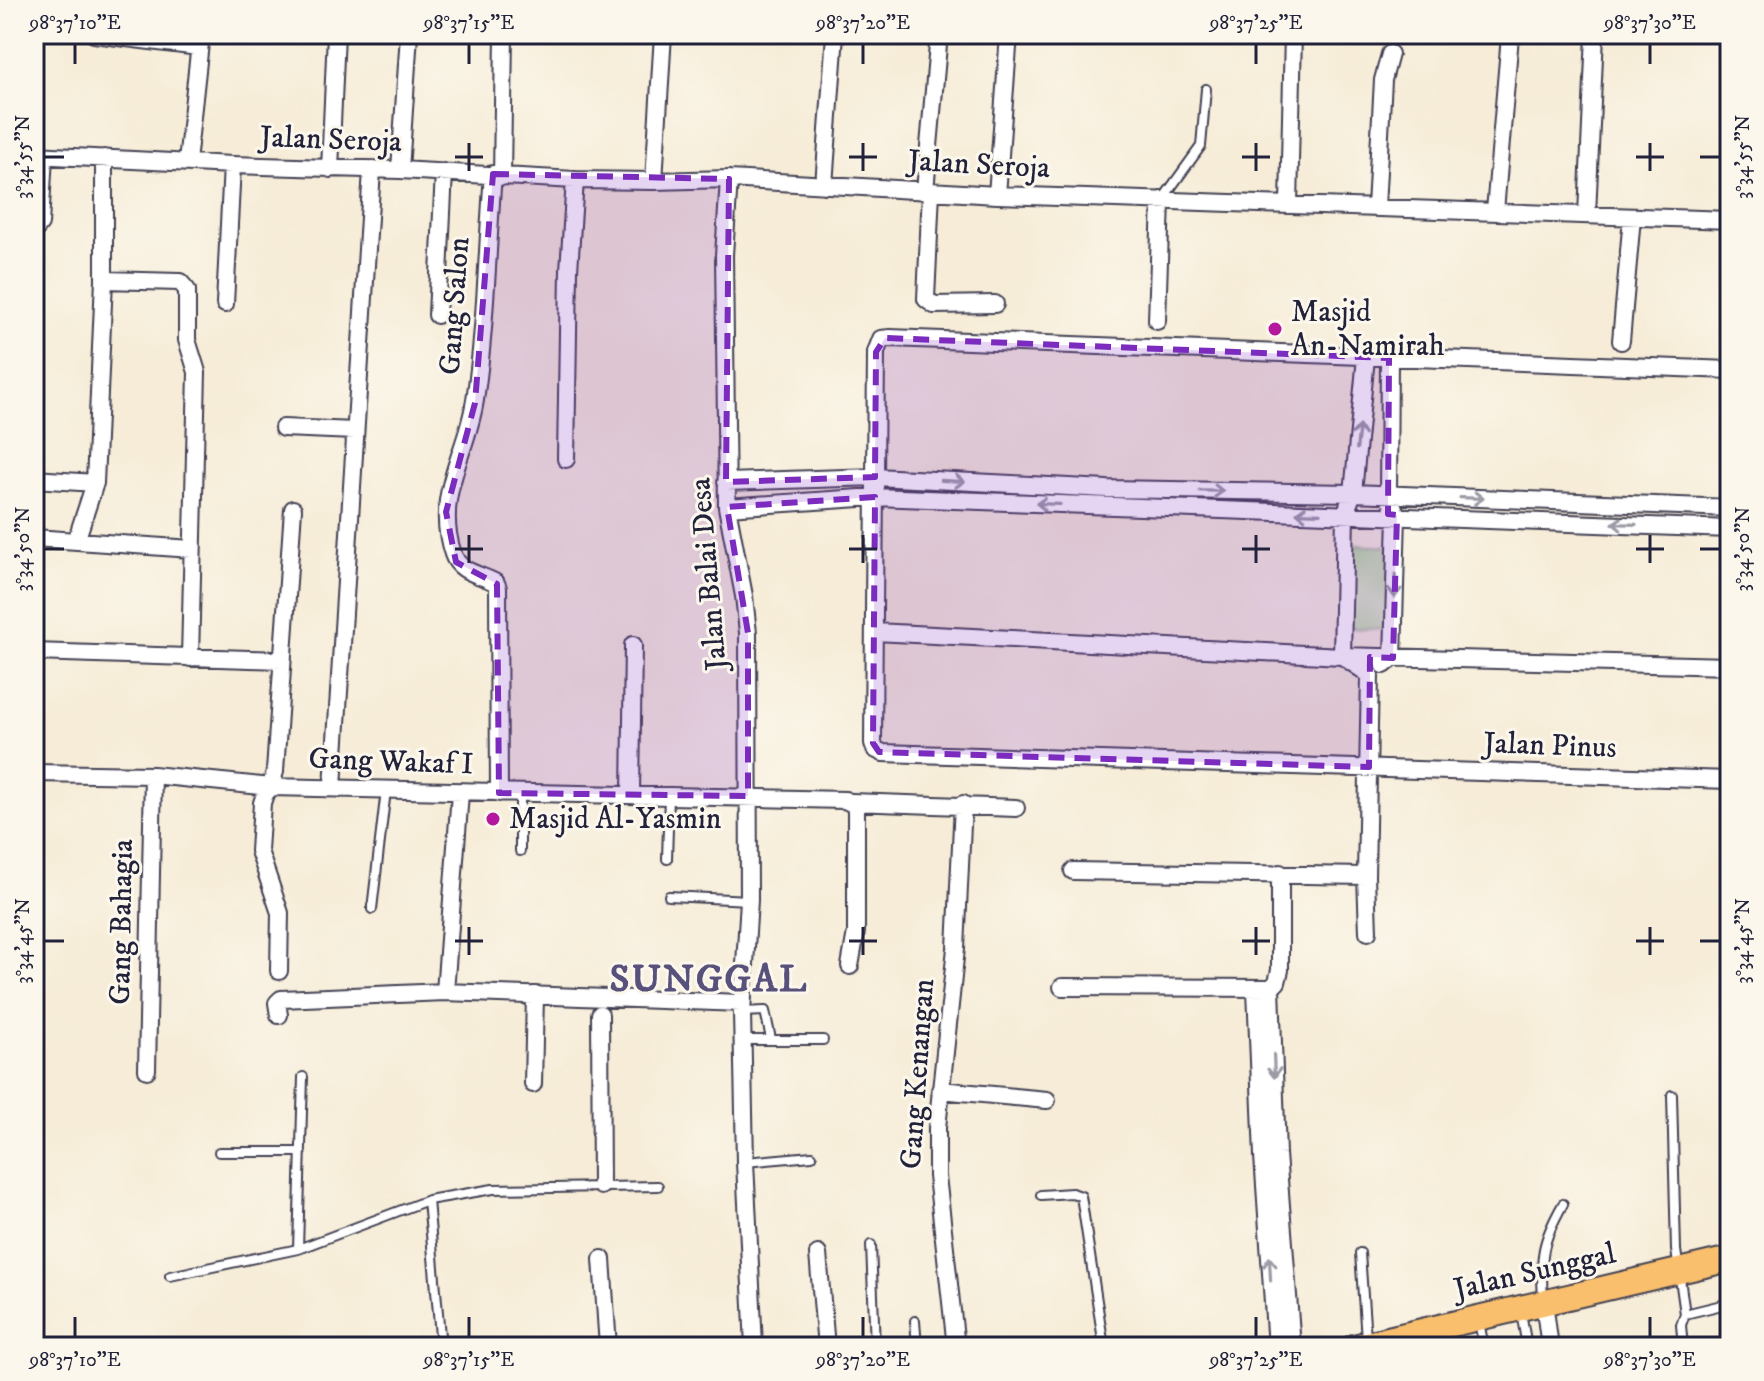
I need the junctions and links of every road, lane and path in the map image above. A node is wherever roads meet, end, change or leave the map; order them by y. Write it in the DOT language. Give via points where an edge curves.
graph roads {
  1 [pos="94,34"];
  2 [pos="336,34"];
  3 [pos="409,34"];
  4 [pos="504,34"];
  5 [pos="663,34"];
  6 [pos="835,34"];
  7 [pos="939,34"];
  8 [pos="1009,34"];
  9 [pos="1293,34"];
  10 [pos="1595,34"];
  11 [pos="1510,36"];
  12 [pos="200,41"];
  13 [pos="1390,54"];
  14 [pos="1206,89"];
  15 [pos="34,114"];
  16 [pos="37,156"];
  17 [pos="104,158"];
  18 [pos="187,162"];
  19 [pos="232,165"];
  20 [pos="330,169"];
  21 [pos="372,170"];
  22 [pos="400,170"];
  23 [pos="444,172"];
  24 [pos="497,176"];
  25 [pos="729,179"];
  26 [pos="575,180"];
  27 [pos="654,181"];
  28 [pos="824,185"];
  29 [pos="928,191"];
  30 [pos="997,195"];
  31 [pos="1161,200"];
  32 [pos="1289,204"];
  33 [pos="1376,207"];
  34 [pos="1495,211"];
  35 [pos="1587,215"];
  36 [pos="1632,217"];
  37 [pos="1730,220"];
  38 [pos="34,231"];
  39 [pos="104,280"];
  40 [pos="225,304"];
  41 [pos="995,304"];
  42 [pos="437,315"];
  43 [pos="1157,321"];
  44 [pos="1621,341"];
  45 [pos="1366,357"];
  46 [pos="1389,358"];
  47 [pos="1730,370"];
  48 [pos="283,428"];
  49 [pos="355,431"];
  50 [pos="566,459"];
  51 [pos="875,477"];
  52 [pos="34,479"];
  53 [pos="726,482"];
  54 [pos="95,483"];
  55 [pos="1353,493"];
  56 [pos="1388,495"];
  57 [pos="875,497"];
  58 [pos="1108,497"];
  59 [pos="1673,506"];
  60 [pos="727,507"];
  61 [pos="1730,508"];
  62 [pos="293,509"];
  63 [pos="1345,514"];
  64 [pos="1397,515"];
  65 [pos="1673,526"];
  66 [pos="1730,529"];
  67 [pos="34,538"];
  68 [pos="76,541"];
  69 [pos="192,549"];
  70 [pos="875,632"];
  71 [pos="633,645"];
  72 [pos="34,652"];
  73 [pos="1342,656"];
  74 [pos="190,658"];
  75 [pos="1393,658"];
  76 [pos="281,660"];
  77 [pos="1730,666"];
  78 [pos="1370,675"];
  79 [pos="1369,767"];
  80 [pos="34,773"];
  81 [pos="153,775"];
  82 [pos="1730,780"];
  83 [pos="271,787"];
  84 [pos="333,787"];
  85 [pos="387,789"];
  86 [pos="460,793"];
  87 [pos="499,793"];
  88 [pos="520,793"];
  89 [pos="631,795"];
  90 [pos="669,795"];
  91 [pos="748,796"];
  92 [pos="852,802"];
  93 [pos="963,804"];
  94 [pos="1016,808"];
  95 [pos="520,851"];
  96 [pos="667,859"];
  97 [pos="1073,871"];
  98 [pos="1280,873"];
  99 [pos="1366,876"];
  100 [pos="669,896"];
  101 [pos="749,900"];
  102 [pos="372,909"];
  103 [pos="1368,932"];
  104 [pos="850,966"];
  105 [pos="279,971"];
  106 [pos="1062,987"];
  107 [pos="1263,989"];
  108 [pos="445,992"];
  109 [pos="535,995"];
  110 [pos="742,1008"];
  111 [pos="600,1014"];
  112 [pos="279,1015"];
  113 [pos="771,1039"];
  114 [pos="744,1040"];
  115 [pos="823,1040"];
  116 [pos="147,1070"];
  117 [pos="303,1077"];
  118 [pos="533,1084"];
  119 [pos="940,1090"];
  120 [pos="1672,1095"];
  121 [pos="1047,1100"];
  122 [pos="219,1152"];
  123 [pos="301,1152"];
  124 [pos="1270,1155"];
  125 [pos="812,1156"];
  126 [pos="745,1162"];
  127 [pos="601,1186"];
  128 [pos="658,1186"];
  129 [pos="1041,1195"];
  130 [pos="428,1200"];
  131 [pos="1563,1204"];
  132 [pos="871,1245"];
  133 [pos="298,1249"];
  134 [pos="1360,1253"];
  135 [pos="818,1254"];
  136 [pos="602,1259"];
  137 [pos="1730,1259"];
  138 [pos="1678,1271"];
  139 [pos="170,1276"];
  140 [pos="1730,1303"];
  141 [pos="1532,1305"];
  142 [pos="1685,1314"];
  143 [pos="1478,1318"];
  144 [pos="915,1321"];
  145 [pos="1360,1346"];
  146 [pos="441,1347"];
  147 [pos="608,1347"];
  148 [pos="754,1347"];
  149 [pos="826,1347"];
  150 [pos="875,1347"];
  151 [pos="917,1347"];
  152 [pos="956,1347"];
  153 [pos="1104,1347"];
  154 [pos="1276,1347"];
  155 [pos="1292,1347"];
  156 [pos="1484,1347"];
  157 [pos="1527,1347"];
  158 [pos="1550,1347"];
  159 [pos="1683,1347"];
  1 -- 12 [label="street"];
  2 -- 20 [label="street"];
  3 -- 22 [label="street"];
  4 -- 24 [label="street, Gang Salon"];
  5 -- 27 [label="street"];
  6 -- 28 [label="street"];
  7 -- 29 [label="street"];
  8 -- 30 [label="street"];
  9 -- 32 [label="street"];
  10 -- 35 [label="street"];
  11 -- 34 [label="street"];
  12 -- 18 [label="street"];
  13 -- 33 [label="street" via="1383,80"];
  14 -- 31 [label="lane" via="1201,146"];
  15 -- 16 [label="street"];
  16 -- 17 [label="street, Jalan Seroja"];
  16 -- 38 [label="street" via="40,224"];
  17 -- 18 [label="street, Jalan Seroja"];
  17 -- 39 [label="street"];
  18 -- 19 [label="street, Jalan Seroja"];
  19 -- 20 [label="street, Jalan Seroja"];
  19 -- 40 [label="street"];
  20 -- 21 [label="street, Jalan Seroja"];
  21 -- 22 [label="street, Jalan Seroja"];
  21 -- 49 [label="street"];
  22 -- 23 [label="street, Jalan Seroja"];
  23 -- 24 [label="street, Jalan Seroja"];
  23 -- 42 [label="street"];
  24 -- 26 [label="street, Jalan Seroja"];
  24 -- 87 [label="street, Gang Salon" via="476,392 449,485 447,525 459,566 498,588"];
  25 -- 27 [label="street, Jalan Seroja"];
  25 -- 28 [label="street, Jalan Seroja"];
  25 -- 53 [label="street, Jalan Balai Desa" via="724,255"];
  26 -- 27 [label="street, Jalan Seroja"];
  26 -- 50 [label="street"];
  28 -- 29 [label="street, Jalan Seroja"];
  29 -- 30 [label="street, Jalan Seroja"];
  29 -- 41 [label="street" via="926,299 934,305"];
  30 -- 31 [label="street, Jalan Seroja"];
  31 -- 32 [label="street, Jalan Seroja"];
  31 -- 43 [label="street"];
  32 -- 33 [label="street, Jalan Seroja"];
  33 -- 34 [label="street, Jalan Seroja"];
  34 -- 35 [label="street, Jalan Seroja"];
  35 -- 36 [label="street, Jalan Seroja"];
  36 -- 37 [label="street, Jalan Seroja"];
  36 -- 44 [label="street"];
  39 -- 54 [label="street"];
  39 -- 69 [label="street" via="186,286 187,340 197,372"];
  45 -- 46 [label="street"];
  45 -- 51 [label="street" via="885,338 876,352"];
  55 -- 45 [label="street, one-way"];
  46 -- 47 [label="street"];
  46 -- 56 [label="street"];
  48 -- 49 [label="street"];
  49 -- 84 [label="street"];
  51 -- 53 [label="street"];
  51 -- 57 [label="street"];
  51 -- 58 [label="street, one-way"];
  52 -- 54 [label="street"];
  53 -- 60 [label="street, Jalan Balai Desa"];
  54 -- 68 [label="street"];
  55 -- 56 [label="street"];
  58 -- 55 [label="street, one-way"];
  55 -- 63 [label="street"];
  56 -- 59 [label="street, one-way"];
  56 -- 64 [label="street"];
  58 -- 57 [label="street, one-way"];
  57 -- 60 [label="street"];
  57 -- 70 [label="street"];
  63 -- 58 [label="street, one-way"];
  59 -- 61 [label="street"];
  59 -- 65 [label="street"];
  60 -- 91 [label="street, Jalan Balai Desa" via="748,633"];
  62 -- 76 [label="street"];
  63 -- 64 [label="street"];
  63 -- 73 [label="street"];
  65 -- 64 [label="street, one-way"];
  64 -- 75 [label="street, one-way"];
  65 -- 66 [label="street"];
  67 -- 68 [label="street"];
  68 -- 69 [label="street"];
  69 -- 74 [label="street"];
  70 -- 73 [label="street"];
  70 -- 79 [label="street, Jalan Pinus" via="873,743 879,752"];
  71 -- 89 [label="street"];
  72 -- 74 [label="street"];
  73 -- 75 [label="street"];
  73 -- 78 [label="street"];
  74 -- 76 [label="street"];
  75 -- 77 [label="street"];
  75 -- 78 [label="street"];
  76 -- 83 [label="street"];
  78 -- 79 [label="street"];
  79 -- 82 [label="street, Jalan Pinus"];
  79 -- 99 [label="street"];
  80 -- 81 [label="street, Gang Wakaf I"];
  81 -- 83 [label="street, Gang Wakaf I"];
  81 -- 116 [label="street, Gang Bahagia"];
  83 -- 84 [label="street, Gang Wakaf I"];
  83 -- 105 [label="street" via="262,803 259,851 280,913"];
  84 -- 85 [label="street, Gang Wakaf I"];
  85 -- 86 [label="street, Gang Wakaf I"];
  85 -- 102 [label="lane"];
  86 -- 87 [label="street, Gang Wakaf I"];
  86 -- 108 [label="street"];
  87 -- 88 [label="street, Gang Wakaf I"];
  88 -- 89 [label="street, Gang Wakaf I"];
  88 -- 95 [label="lane"];
  89 -- 90 [label="street, Gang Wakaf I"];
  90 -- 91 [label="street, Gang Wakaf I"];
  90 -- 96 [label="lane"];
  91 -- 92 [label="street, Gang Wakaf I"];
  91 -- 101 [label="street, Jalan Balai Desa"];
  92 -- 93 [label="street, Gang Wakaf I"];
  92 -- 104 [label="street" via="857,915"];
  93 -- 94 [label="street, Gang Wakaf I"];
  93 -- 119 [label="street, Gang Kenangan" via="956,948"];
  97 -- 98 [label="street"];
  98 -- 99 [label="street"];
  98 -- 107 [label="street" via="1280,970 1277,982"];
  99 -- 103 [label="street"];
  100 -- 101 [label="lane"];
  101 -- 110 [label="street, Jalan Balai Desa"];
  106 -- 107 [label="street"];
  107 -- 124 [label="street"];
  108 -- 109 [label="street"];
  108 -- 112 [label="street" via="281,999"];
  109 -- 110 [label="street"];
  109 -- 118 [label="street"];
  110 -- 113 [label="lane" via="765,1011"];
  110 -- 114 [label="street, Jalan Balai Desa"];
  111 -- 127 [label="street"];
  113 -- 114 [label="lane"];
  113 -- 115 [label="lane"];
  114 -- 126 [label="street, Jalan Balai Desa"];
  117 -- 123 [label="lane"];
  119 -- 121 [label="street"];
  119 -- 152 [label="street, Gang Kenangan" via="937,1176"];
  120 -- 138 [label="lane"];
  122 -- 123 [label="lane"];
  123 -- 133 [label="lane"];
  154 -- 124 [label="street, one-way"];
  124 -- 155 [label="street"];
  125 -- 126 [label="lane"];
  126 -- 148 [label="street, Jalan Balai Desa"];
  127 -- 128 [label="lane"];
  127 -- 130 [label="lane" via="493,1189"];
  129 -- 153 [label="lane" via="1081,1196"];
  130 -- 133 [label="lane"];
  130 -- 146 [label="lane"];
  131 -- 141 [label="lane" via="1547,1231"];
  132 -- 150 [label="lane"];
  133 -- 139 [label="lane"];
  134 -- 145 [label="lane"];
  135 -- 149 [label="street"];
  136 -- 147 [label="street"];
  137 -- 138 [label="main road, Jalan Sunggal"];
  138 -- 141 [label="main road, Jalan Sunggal"];
  138 -- 142 [label="lane"];
  140 -- 142 [label="lane"];
  141 -- 143 [label="main road, Jalan Sunggal"];
  141 -- 157 [label="lane"];
  141 -- 158 [label="street"];
  142 -- 159 [label="lane"];
  143 -- 145 [label="main road, Jalan Sunggal"];
  143 -- 156 [label="lane"];
  144 -- 151 [label="lane"];
}
